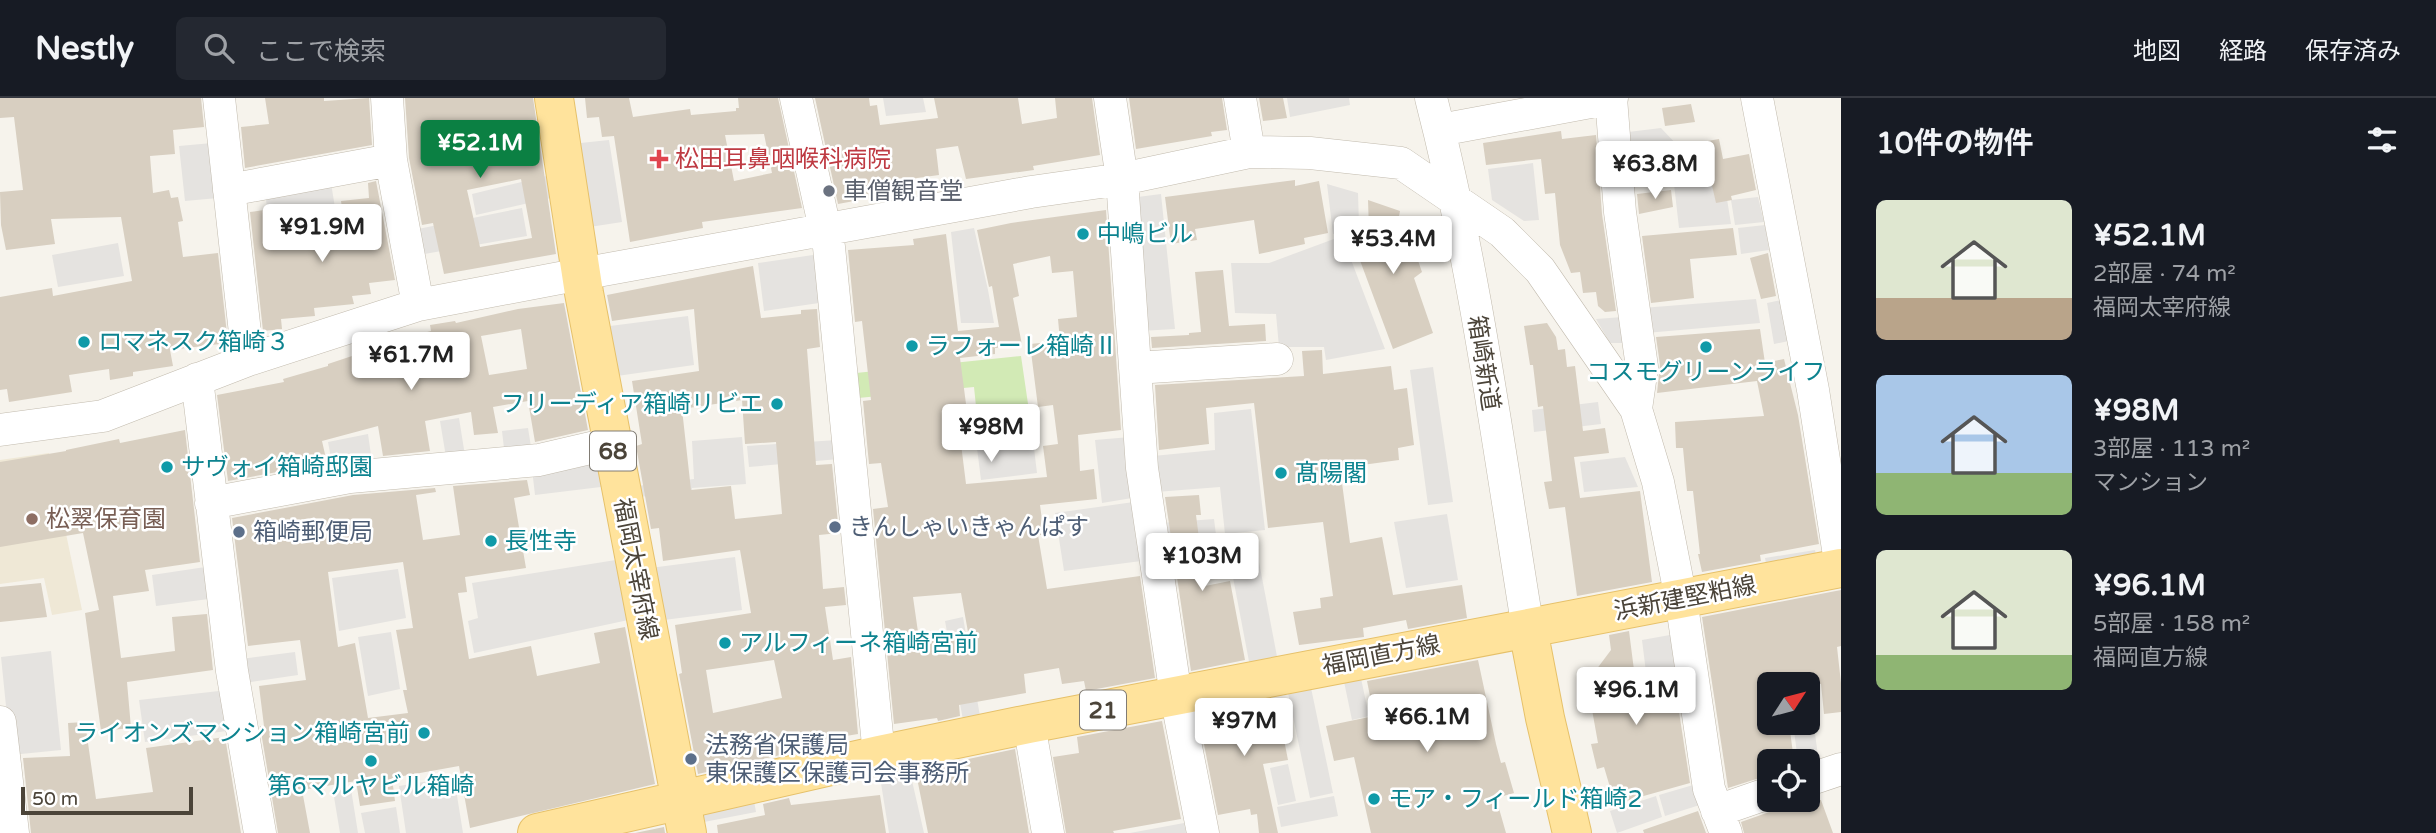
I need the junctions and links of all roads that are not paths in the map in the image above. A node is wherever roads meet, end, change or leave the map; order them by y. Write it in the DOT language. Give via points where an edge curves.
graph roads {
  1 [pos="219,98"];
  2 [pos="387,98"];
  3 [pos="554,98"];
  4 [pos="796,98"];
  5 [pos="1110,98"];
  6 [pos="1240,98"];
  7 [pos="1432,98"];
  8 [pos="1611,98"];
  9 [pos="1757,98"];
  10 [pos="1561,102"];
  11 [pos="1440,130"];
  12 [pos="1249,152"];
  13 [pos="391,160"];
  14 [pos="1122,179"];
  15 [pos="229,190"];
  16 [pos="1456,202"];
  17 [pos="826,229"];
  18 [pos="581,274"];
  19 [pos="418,305"];
  20 [pos="1277,359"];
  21 [pos="248,360"];
  22 [pos="1135,368"];
  23 [pos="197,379"];
  24 [pos="1636,409"];
  25 [pos="0,429"];
  26 [pos="612,443"];
  27 [pos="211,503"];
  28 [pos="1841,568"];
  29 [pos="1681,599"];
  30 [pos="1528,629"];
  31 [pos="1175,696"];
  32 [pos="0,722"];
  33 [pos="1029,724"];
  34 [pos="879,755"];
  35 [pos="1841,769"];
  36 [pos="1820,776"];
  37 [pos="1757,800"];
  38 [pos="683,818"];
  39 [pos="1721,822"];
  40 [pos="13,833"];
  41 [pos="260,833"];
  42 [pos="537,833"];
  43 [pos="1048,833"];
  44 [pos="1203,833"];
  45 [pos="1572,833"];
  1 -- 15 [label="street"];
  2 -- 13 [label="street"];
  3 -- 18 [label="main road, 福岡太宰府線 / 68"];
  4 -- 17 [label="street"];
  5 -- 14 [label="street"];
  6 -- 12 [label="street"];
  7 -- 11 [label="street, 箱崎新道"];
  8 -- 10 [label="street"];
  8 -- 24 [label="street" via="1620,212 1642,367"];
  9 -- 28 [label="street" via="1813,390"];
  10 -- 11 [label="street"];
  11 -- 16 [label="street, 箱崎新道"];
  12 -- 14 [label="street"];
  12 -- 16 [label="street" via="1401,163"];
  13 -- 15 [label="street"];
  13 -- 19 [label="street"];
  14 -- 17 [label="street"];
  14 -- 22 [label="street"];
  15 -- 21 [label="street"];
  16 -- 24 [label="street" via="1502,232 1540,270"];
  16 -- 30 [label="street, 箱崎新道"];
  17 -- 18 [label="street"];
  17 -- 34 [label="street"];
  18 -- 19 [label="street"];
  18 -- 26 [label="main road, 福岡太宰府線 / 68"];
  19 -- 21 [label="street"];
  20 -- 22 [label="street"];
  21 -- 23 [label="street"];
  22 -- 31 [label="street" via="1142,468"];
  23 -- 25 [label="street" via="103,415"];
  23 -- 27 [label="street"];
  24 -- 29 [label="street" via="1658,482"];
  26 -- 27 [label="street" via="539,460 350,478"];
  26 -- 38 [label="main road, 福岡太宰府線 / 68"];
  27 -- 41 [label="street" via="232,671"];
  28 -- 29 [label="main road, 浜新建堅粕線"];
  29 -- 30 [label="main road, 浜新建堅粕線"];
  29 -- 39 [label="street" via="1709,789"];
  30 -- 31 [label="main road, 福岡直方線 / 21"];
  30 -- 45 [label="main road"];
  31 -- 33 [label="main road, 福岡直方線 / 21"];
  31 -- 44 [label="street"];
  32 -- 40 [label="street"];
  33 -- 34 [label="main road, 福岡直方線 / 21"];
  33 -- 43 [label="street"];
  34 -- 38 [label="main road, 福岡直方線 / 21"];
  35 -- 36 [label="street"];
  37 -- 39 [label="street"];
  38 -- 42 [label="main road, 福岡直方線 / 21"];
}
